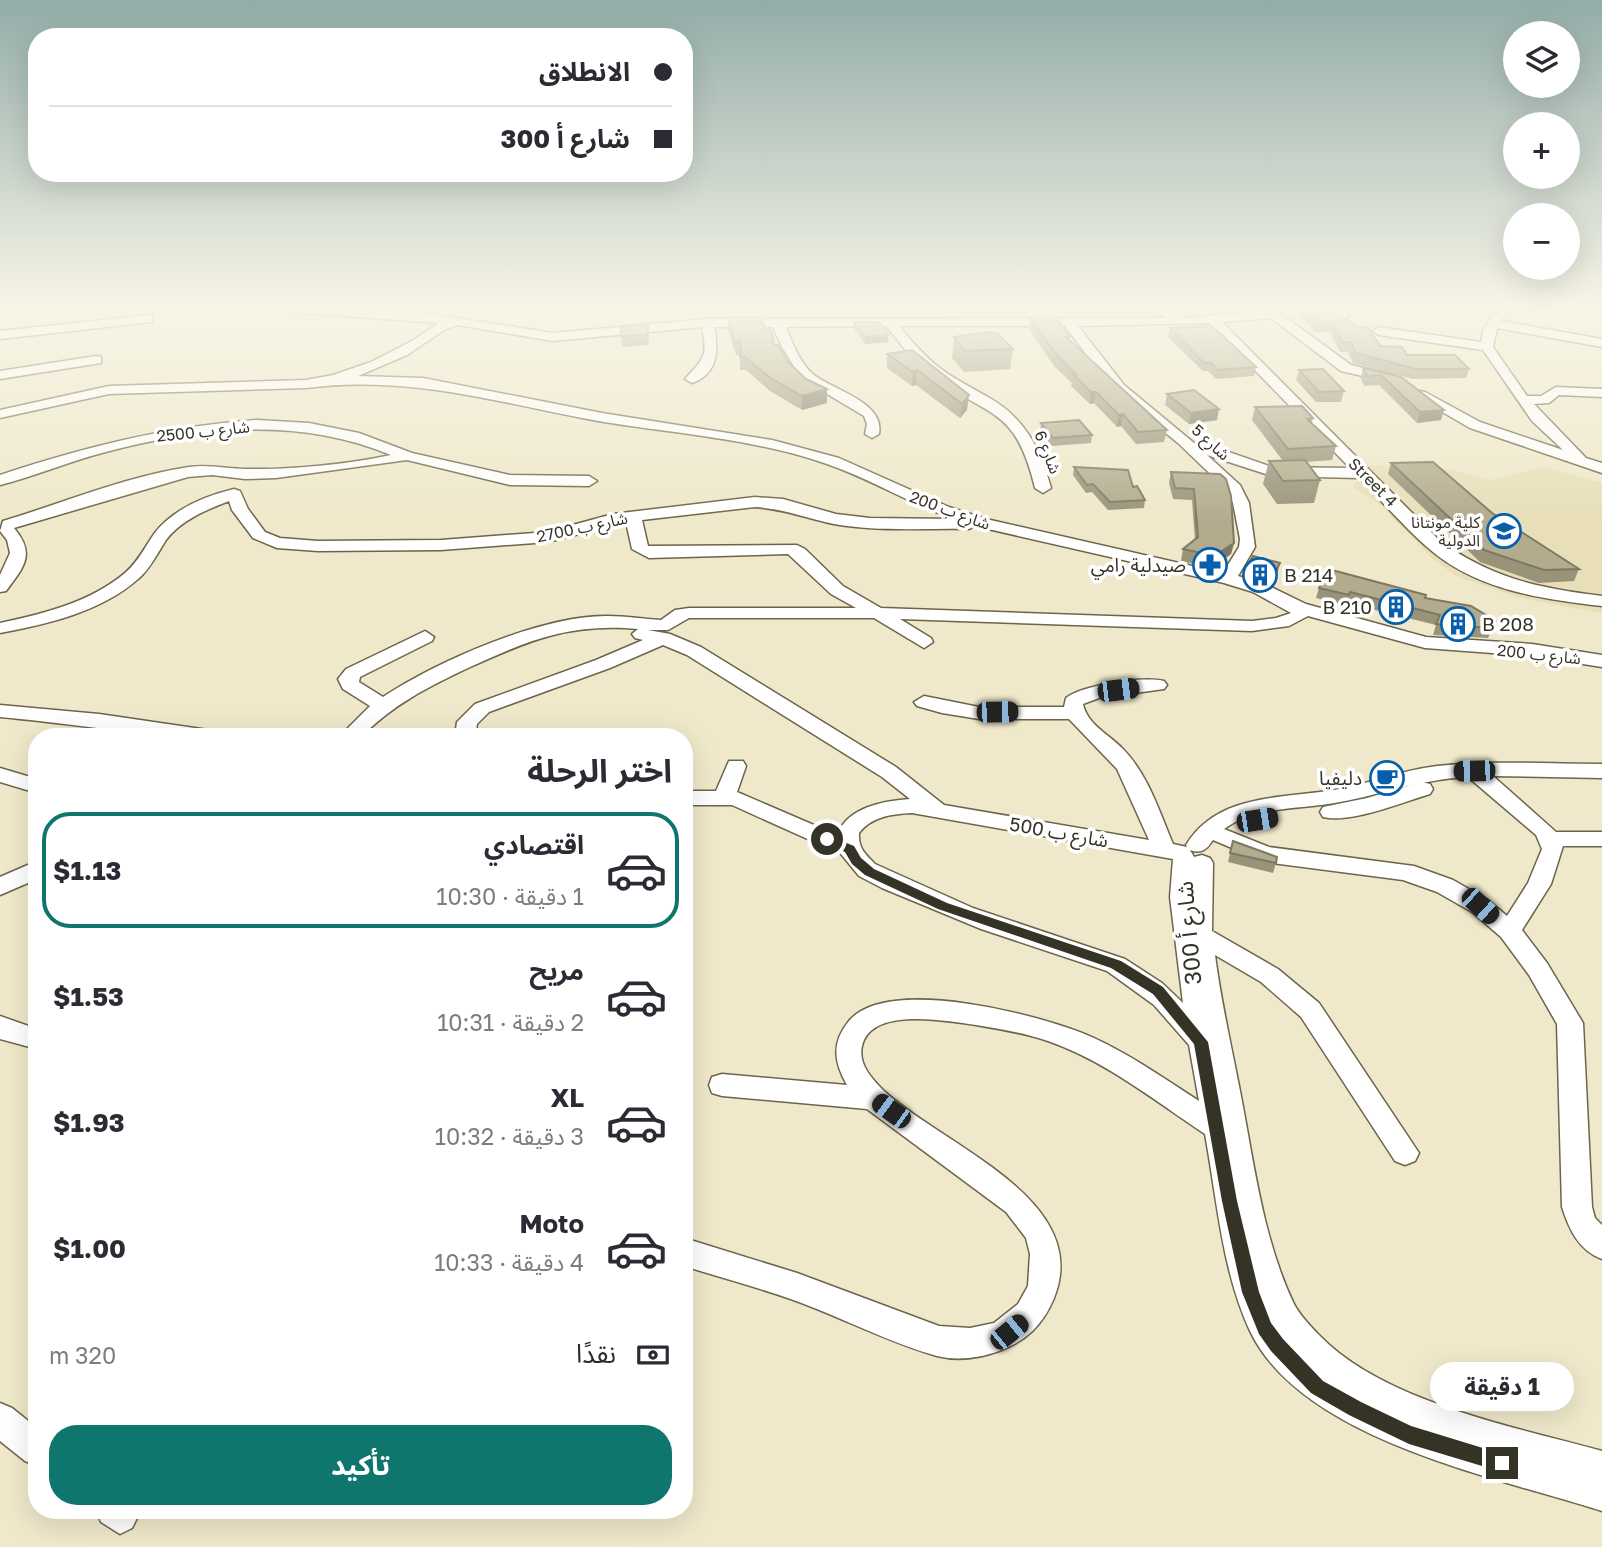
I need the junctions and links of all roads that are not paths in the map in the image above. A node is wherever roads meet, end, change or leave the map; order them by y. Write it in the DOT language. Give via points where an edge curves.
graph roads {
  1 [pos="343,377"];
  2 [pos="809,377"];
  3 [pos="945,377"];
  4 [pos="1111,377"];
  5 [pos="1267,377"];
  6 [pos="1381,377"];
  7 [pos="1508,377"];
  8 [pos="337,380"];
  9 [pos="1602,393"];
  10 [pos="1523,400"];
  11 [pos="0,414"];
  12 [pos="872,434"];
  13 [pos="1184,440"];
  14 [pos="1602,455"];
  15 [pos="407,456"];
  16 [pos="1581,458"];
  17 [pos="1602,468"];
  18 [pos="1355,470"];
  19 [pos="255,474"];
  20 [pos="0,480"];
  21 [pos="589,481"];
  22 [pos="1043,488"];
  23 [pos="234,494"];
  24 [pos="633,516"];
  25 [pos="981,523"];
  26 [pos="5,529"];
  27 [pos="1228,579"];
  28 [pos="0,587"];
  29 [pos="1602,601"];
  30 [pos="1300,608"];
  31 [pos="876,613"];
  32 [pos="0,628"];
  33 [pos="425,637"];
  34 [pos="663,638"];
  35 [pos="924,642"];
  36 [pos="1602,661"];
  37 [pos="1157,685"];
  38 [pos="418,690"];
  39 [pos="924,702"];
  40 [pos="383,706"];
  41 [pos="0,711"];
  42 [pos="1074,713"];
  43 [pos="154,728"];
  44 [pos="359,728"];
  45 [pos="372,728"];
  46 [pos="466,728"];
  47 [pos="736,766"];
  48 [pos="1602,771"];
  49 [pos="0,775"];
  50 [pos="1479,776"];
  51 [pos="1602,779"];
  52 [pos="28,783"];
  53 [pos="725,796"];
  54 [pos="693,798"];
  55 [pos="938,810"];
  56 [pos="1551,839"];
  57 [pos="1602,839"];
  58 [pos="849,849"];
  59 [pos="1193,851"];
  60 [pos="28,873"];
  61 [pos="0,887"];
  62 [pos="1193,931"];
  63 [pos="1509,931"];
  64 [pos="0,1026"];
  65 [pos="28,1037"];
  66 [pos="1201,1042"];
  67 [pos="1222,1066"];
  68 [pos="722,1085"];
  69 [pos="873,1098"];
  70 [pos="1226,1134"];
  71 [pos="1405,1153"];
  72 [pos="1602,1246"];
  73 [pos="693,1255"];
  74 [pos="0,1420"];
  75 [pos="28,1442"];
  76 [pos="1476,1443"];
  77 [pos="1602,1468"];
  78 [pos="1602,1494"];
  1 -- 8 [label="street"];
  2 -- 12 [label="street" via="870,414"];
  3 -- 22 [label="street, شارع 6" via="990,403 1019,429"];
  4 -- 13 [label="street, شارع 5"];
  5 -- 18 [label="street, Street 4"];
  6 -- 16 [label="street" via="1407,384 1430,402 1475,425"];
  7 -- 10 [label="street"];
  8 -- 11 [label="street" via="109,390"];
  8 -- 25 [label="street, شارع ب 200" via="431,383 602,417 765,442 834,461"];
  9 -- 10 [label="street" via="1556,391 1544,400"];
  10 -- 16 [label="street"];
  13 -- 18 [label="street" via="1262,470 1308,474"];
  13 -- 27 [label="street, شارع 5" via="1220,472 1241,503 1247,547"];
  14 -- 16 [label="street"];
  15 -- 19 [label="street, شارع ب 2500"];
  15 -- 20 [label="street, شارع ب 2500" via="373,440 335,431 219,427 104,447"];
  15 -- 21 [label="street, شارع ب 2500" via="510,480"];
  16 -- 17 [label="street"];
  18 -- 29 [label="street, Street 4" via="1433,544 1470,571 1515,588"];
  19 -- 23 [label="street"];
  19 -- 26 [label="street, شارع ب 2500" via="212,470 167,476"];
  23 -- 24 [label="street, شارع ب 2700" via="251,528 268,540 289,545 441,545 523,539 560,535"];
  23 -- 32 [label="street" via="177,520 135,574 116,588 74,607"];
  24 -- 25 [label="street, شارع ب 2700" via="764,502 870,523"];
  24 -- 31 [label="street" via="643,551 791,549 836,590"];
  25 -- 27 [label="street, شارع ب 200"];
  26 -- 28 [label="street" via="20,548 16,564"];
  27 -- 30 [label="street, شارع ب 200"];
  30 -- 31 [label="street" via="1300,615 1270,626"];
  30 -- 36 [label="street, شارع ب 200" via="1432,643 1532,650"];
  31 -- 35 [label="street"];
  31 -- 38 [label="street" via="689,613 662,626 583,623 521,637"];
  33 -- 40 [label="street" via="348,679 350,685"];
  34 -- 38 [label="street" via="604,632 553,639"];
  34 -- 46 [label="street" via="482,708"];
  34 -- 55 [label="street" via="694,651 888,772"];
  37 -- 42 [label="street" via="1081,695 1073,702"];
  38 -- 40 [label="street"];
  38 -- 45 [label="street"];
  39 -- 42 [label="street" via="964,713"];
  40 -- 44 [label="street"];
  41 -- 43 [label="street"];
  42 -- 59 [label="street" via="1117,754"];
  47 -- 53 [label="street"];
  48 -- 50 [label="street"];
  49 -- 52 [label="street"];
  50 -- 51 [label="street"];
  50 -- 56 [label="street"];
  50 -- 59 [label="street" via="1380,793 1346,809 1269,812"];
  53 -- 54 [label="street"];
  53 -- 58 [label="street"];
  55 -- 58 [label="street, شارع ب 500" via="897,806 866,814 853,824"];
  55 -- 59 [label="street, شارع ب 500"];
  56 -- 57 [label="street"];
  56 -- 63 [label="street" via="1548,867"];
  58 -- 66 [label="street" via="869,872 943,906 1116,965 1142,979 1158,990"];
  59 -- 62 [label="street, شارع أ 300" via="1182,898"];
  59 -- 63 [label="street, شارع ب 500" via="1265,854 1406,872 1445,886 1480,906"];
  60 -- 61 [label="street"];
  62 -- 66 [label="street, شارع أ 300"];
  62 -- 67 [label="street, شارع أ 300"];
  62 -- 71 [label="street" via="1297,996"];
  63 -- 72 [label="street, شارع ب 500" via="1570,1023 1577,1208 1583,1225"];
  64 -- 65 [label="street"];
  66 -- 67 [label="street"];
  66 -- 70 [label="street, شارع أ 300"];
  67 -- 70 [label="street, شارع أ 300"];
  68 -- 69 [label="street"];
  69 -- 70 [label="street" via="851,1068 850,1041 868,1019 915,1010 1007,1020 1060,1034 1090,1047"];
  69 -- 73 [label="street" via="1016,1203 1031,1219 1044,1249 1046,1280 1027,1318 988,1340 939,1341 797,1287"];
  70 -- 76 [label="street, شارع أ 300" via="1230,1201 1250,1292 1277,1345 1317,1387 1409,1434"];
  74 -- 75 [label="street"];
  76 -- 77 [label="street, شارع أ 300"];
  76 -- 78 [label="street, شارع أ 300"];
}
